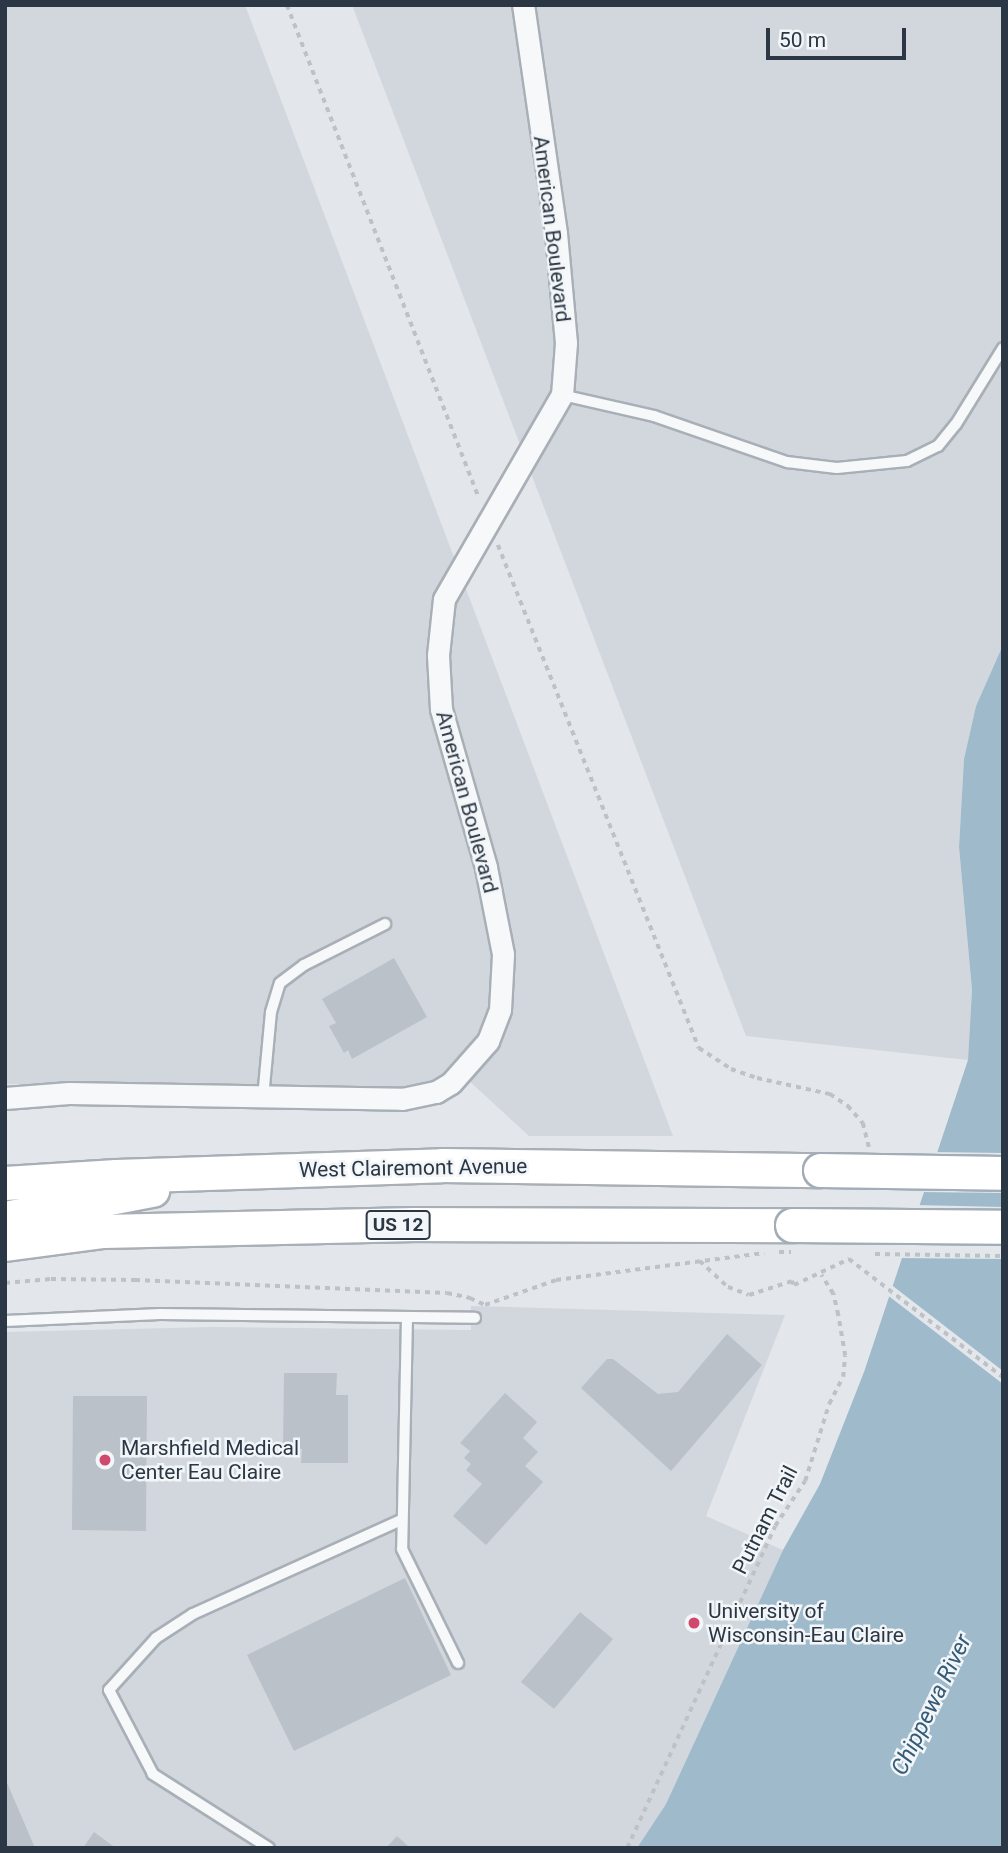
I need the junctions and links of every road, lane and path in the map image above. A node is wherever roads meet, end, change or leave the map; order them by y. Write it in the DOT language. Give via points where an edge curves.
graph roads {
  1 [pos="523,5"];
  2 [pos="1003,348"];
  3 [pos="562,395"];
  4 [pos="384,924"];
  5 [pos="699,1048"];
  6 [pos="5,1098"];
  7 [pos="263,1098"];
  8 [pos="868,1152"];
  9 [pos="237,1172"];
  10 [pos="1003,1173"];
  11 [pos="5,1183"];
  12 [pos="5,1218"];
  13 [pos="1003,1227"];
  14 [pos="788,1243"];
  15 [pos="5,1244"];
  16 [pos="858,1253"];
  17 [pos="871,1254"];
  18 [pos="1003,1256"];
  19 [pos="849,1259"];
  20 [pos="700,1261"];
  21 [pos="821,1275"];
  22 [pos="5,1283"];
  23 [pos="407,1318"];
  24 [pos="475,1318"];
  25 [pos="5,1321"];
  26 [pos="1003,1377"];
  27 [pos="401,1520"];
  28 [pos="458,1663"];
  29 [pos="269,1848"];
  30 [pos="627,1848"];
  1 -- 3 [label="street, American Boulevard" via="556,233 566,343"];
  2 -- 3 [label="lane" via="957,424 938,446 907,461 884,464 837,468 787,462 654,416"];
  3 -- 7 [label="street, American Boulevard" via="444,599 438,655 441,709 486,867 503,954 500,1010 488,1041 451,1083 425,1095 387,1101"];
  4 -- 7 [label="lane" via="304,965 280,983 271,1012"];
  5 -- 8 [label="path" via="731,1069 830,1094 863,1123"];
  6 -- 7 [label="street, American Boulevard" via="69,1093"];
  9 -- 10 [label="main road, West Clairemont Avenue, bridge" via="442,1165"];
  9 -- 11 [label="main road, West Clairemont Avenue"];
  9 -- 12 [label="main road"];
  13 -- 14 [label="main road, US 12, bridge"];
  14 -- 15 [label="main road, US 12" via="415,1224 103,1231"];
  14 -- 20 [label="path"];
  16 -- 19 [label="path" via="845,1251"];
  17 -- 18 [label="path, bridge"];
  19 -- 21 [label="path"];
  19 -- 26 [label="path"];
  20 -- 21 [label="path" via="738,1293 761,1293"];
  20 -- 22 [label="path" via="556,1280 485,1305 433,1293 135,1280"];
  21 -- 30 [label="path, Putnam Trail" via="838,1314 845,1356 843,1377 829,1404 805,1481 775,1527"];
  23 -- 24 [label="lane"];
  23 -- 25 [label="lane" via="160,1314"];
  23 -- 27 [label="lane"];
  27 -- 28 [label="lane" via="406,1562"];
  27 -- 29 [label="lane" via="193,1614 156,1638 109,1690 153,1774"];
}
